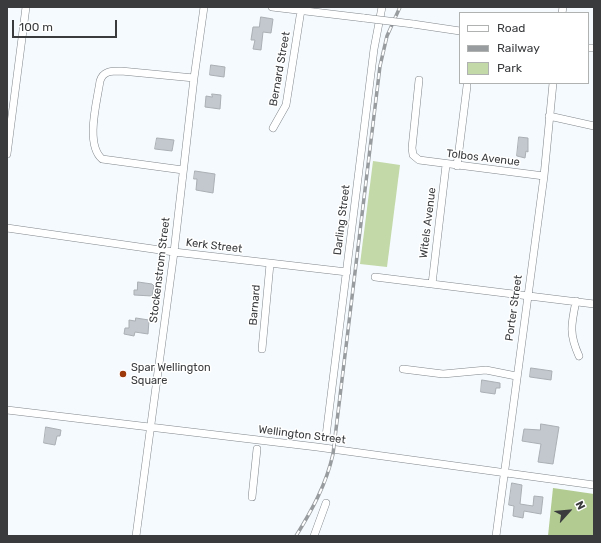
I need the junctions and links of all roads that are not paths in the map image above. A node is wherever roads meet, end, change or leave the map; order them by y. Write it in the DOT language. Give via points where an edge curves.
graph roads {
  1 [pos="26,7"];
  2 [pos="204,7"];
  3 [pos="272,7"];
  4 [pos="382,7"];
  5 [pos="301,10"];
  6 [pos="459,31"];
  7 [pos="194,78"];
  8 [pos="420,80"];
  9 [pos="553,84"];
  10 [pos="467,86"];
  11 [pos="549,116"];
  12 [pos="594,126"];
  13 [pos="273,128"];
  14 [pos="7,154"];
  15 [pos="446,165"];
  16 [pos="458,166"];
  17 [pos="183,170"];
  18 [pos="544,176"];
  19 [pos="7,228"];
  20 [pos="174,252"];
  21 [pos="270,264"];
  22 [pos="347,272"];
  23 [pos="375,277"];
  24 [pos="432,284"];
  25 [pos="527,296"];
  26 [pos="576,301"];
  27 [pos="594,304"];
  28 [pos="262,349"];
  29 [pos="580,356"];
  30 [pos="403,369"];
  31 [pos="516,376"];
  32 [pos="7,410"];
  33 [pos="150,428"];
  34 [pos="326,436"];
  35 [pos="257,449"];
  36 [pos="505,472"];
  37 [pos="594,485"];
  38 [pos="252,497"];
  39 [pos="326,503"];
  40 [pos="136,536"];
  41 [pos="314,536"];
  42 [pos="496,536"];
  1 -- 14 [label="street"];
  2 -- 7 [label="street, Stockenstrom Street"];
  3 -- 5 [label="street"];
  4 -- 22 [label="street, Darling Street" via="374,49"];
  5 -- 6 [label="street, bridge"];
  5 -- 13 [label="street, Bernard Street" via="286,105"];
  7 -- 17 [label="street, Stockenstrom Street"];
  7 -- 17 [label="street" via="108,72 100,81 94,128 94,150 102,159"];
  8 -- 15 [label="street, Tolbos Avenue" via="413,155 419,160"];
  9 -- 11 [label="street, Porter Street"];
  10 -- 16 [label="street"];
  11 -- 12 [label="street"];
  11 -- 18 [label="street, Porter Street"];
  15 -- 16 [label="street, Tolbos Avenue"];
  15 -- 24 [label="street, Witels Avenue"];
  16 -- 18 [label="street, Tolbos Avenue"];
  17 -- 20 [label="street, Stockenstrom Street"];
  18 -- 25 [label="street, Porter Street"];
  19 -- 20 [label="street, Kerk Street"];
  20 -- 21 [label="street, Kerk Street"];
  20 -- 33 [label="street, Stockenstrom Street"];
  21 -- 22 [label="street, Kerk Street"];
  21 -- 28 [label="street, Barnard"];
  22 -- 34 [label="street, Darling Street"];
  23 -- 24 [label="street"];
  24 -- 25 [label="street"];
  25 -- 26 [label="street"];
  25 -- 31 [label="street, Porter Street"];
  26 -- 27 [label="street"];
  26 -- 29 [label="street" via="571,328"];
  30 -- 31 [label="street" via="443,374 486,370"];
  31 -- 36 [label="street, Porter Street"];
  32 -- 33 [label="street, Wellington Street"];
  33 -- 36 [label="street, Wellington Street"];
  33 -- 40 [label="street, Stockenstrom Street"];
  35 -- 38 [label="street"];
  36 -- 37 [label="street, Wellington Street"];
  36 -- 42 [label="street, Porter Street"];
  39 -- 41 [label="street"];
}
